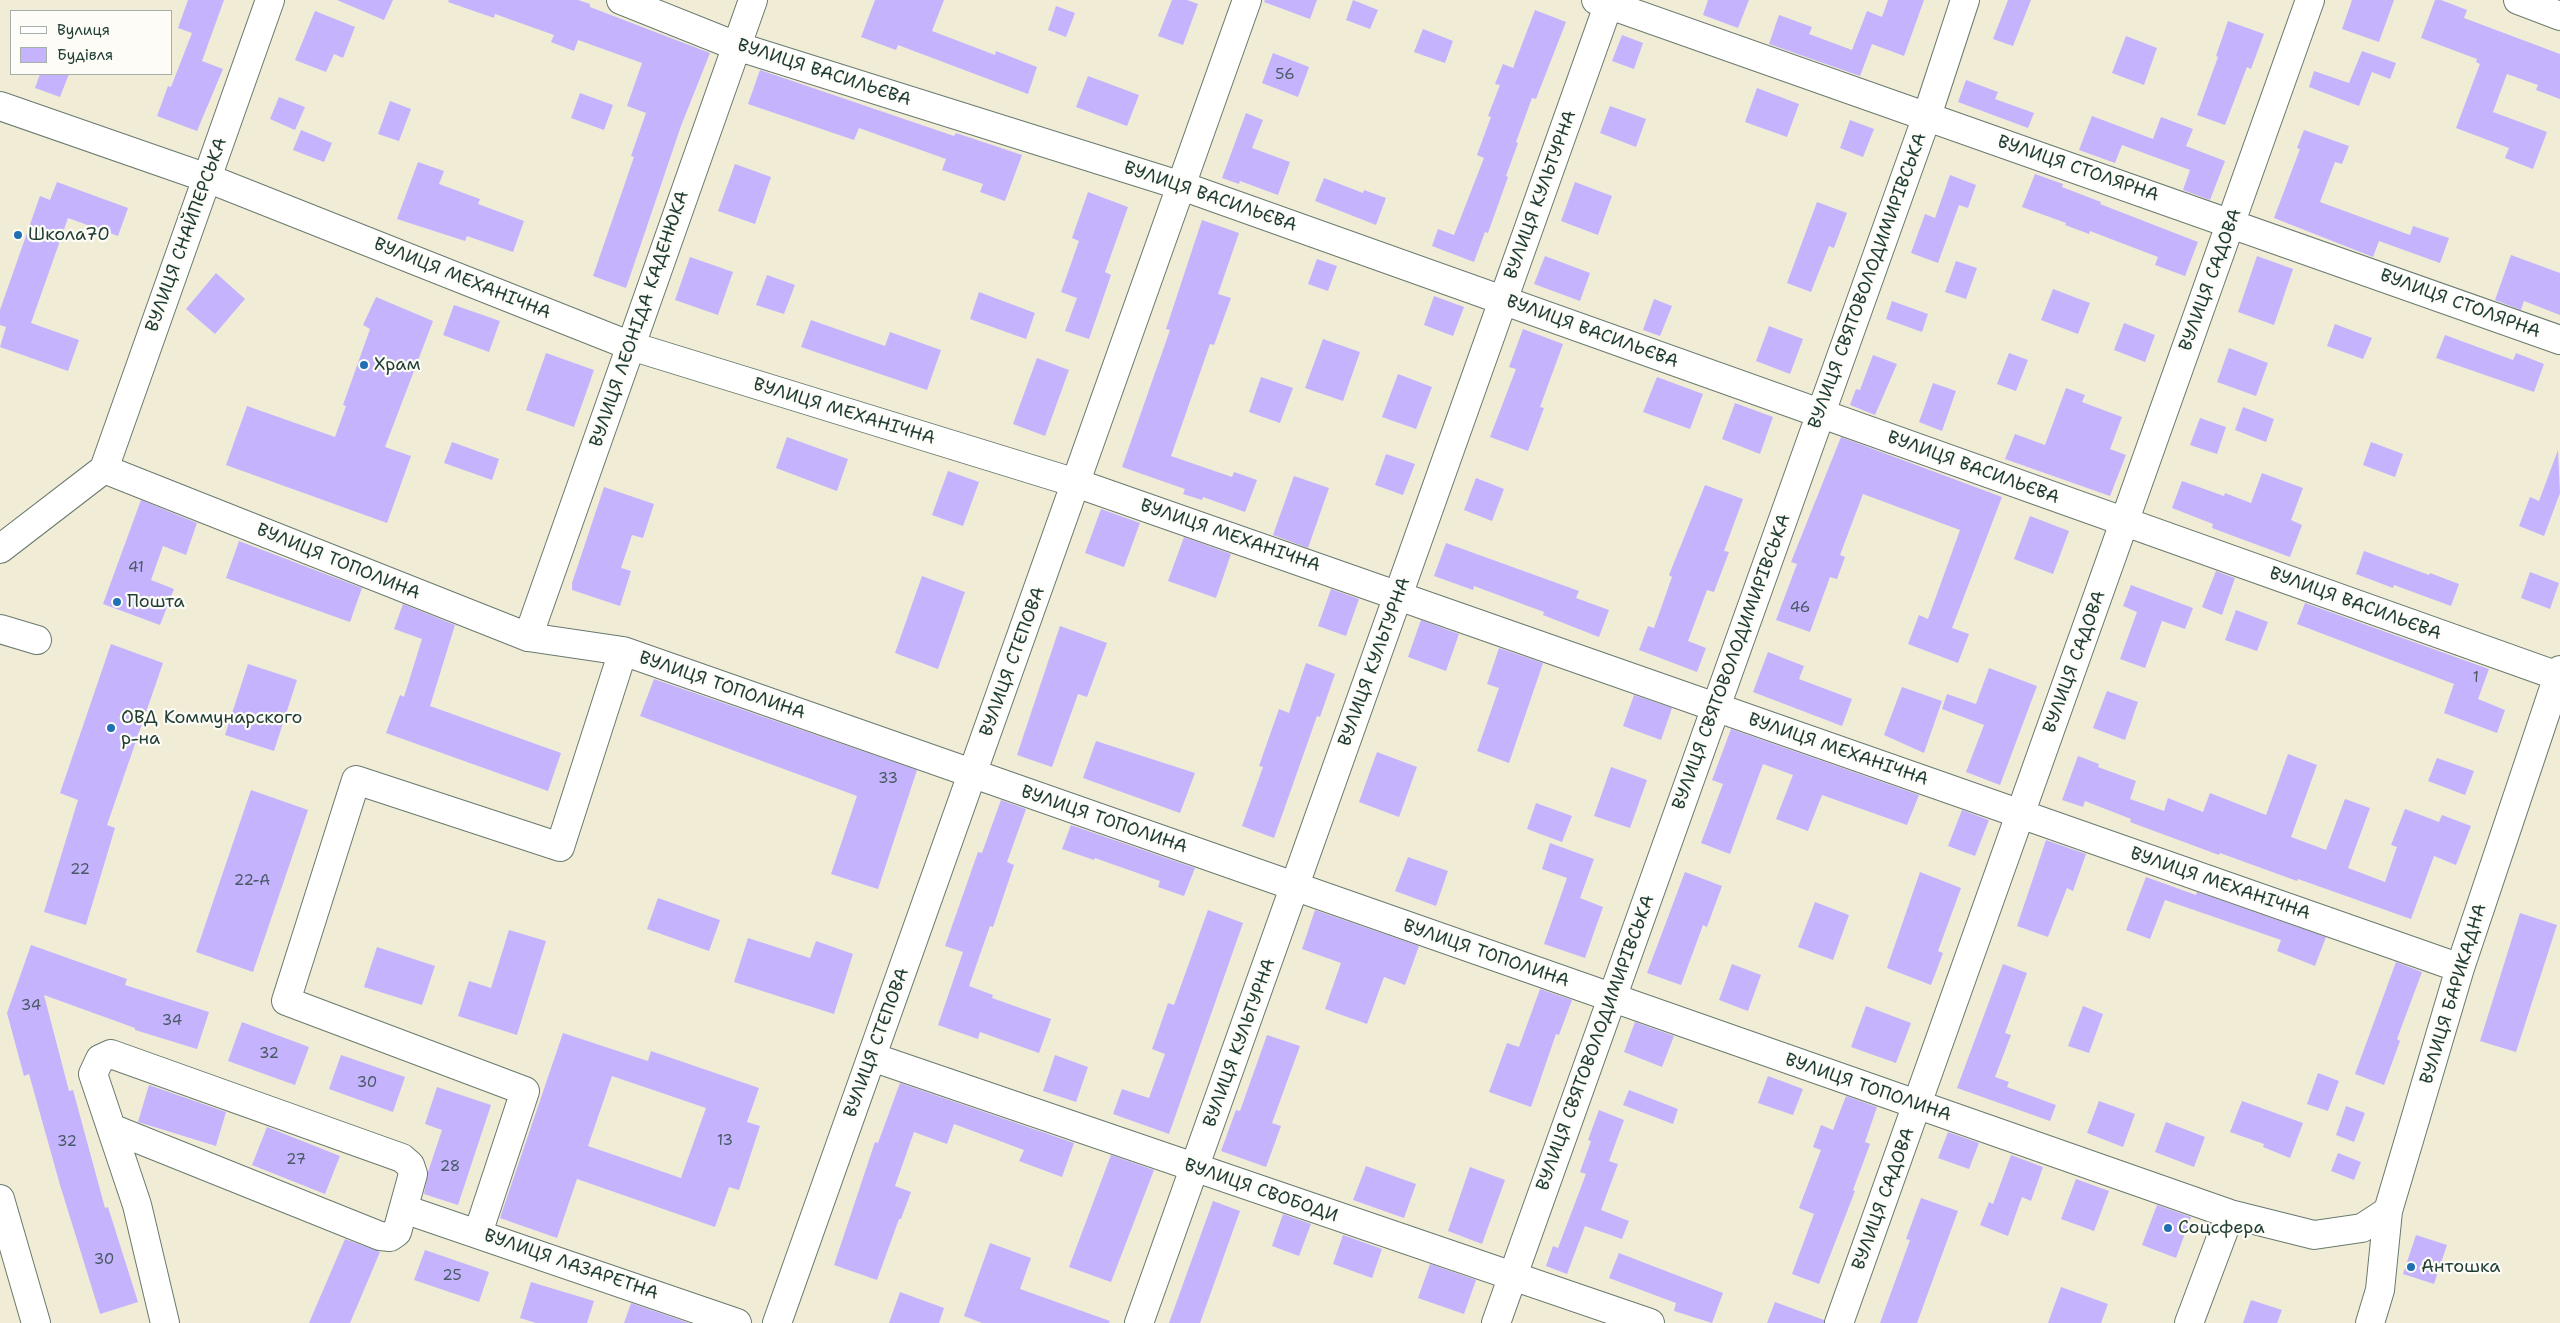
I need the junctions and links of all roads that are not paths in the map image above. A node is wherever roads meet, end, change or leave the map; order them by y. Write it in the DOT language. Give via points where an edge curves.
graph roads {
  1 [pos="270,0"];
  2 [pos="621,0"];
  3 [pos="753,0"];
  4 [pos="1248,0"];
  5 [pos="1964,0"];
  6 [pos="2310,0"];
  7 [pos="2518,0"];
  8 [pos="1605,1"];
  9 [pos="2560,16"];
  10 [pos="736,46"];
  11 [pos="0,106"];
  12 [pos="1927,116"];
  13 [pos="207,178"];
  14 [pos="1182,186"];
  15 [pos="2231,223"];
  16 [pos="1504,300"];
  17 [pos="2560,340"];
  18 [pos="631,346"];
  19 [pos="1820,413"];
  20 [pos="104,469"];
  21 [pos="1076,483"];
  22 [pos="2125,522"];
  23 [pos="0,549"];
  24 [pos="1399,596"];
  25 [pos="0,629"];
  26 [pos="528,638"];
  27 [pos="37,640"];
  28 [pos="623,651"];
  29 [pos="2559,673"];
  30 [pos="1716,707"];
  31 [pos="972,774"];
  32 [pos="2021,814"];
  33 [pos="1295,887"];
  34 [pos="2460,968"];
  35 [pos="1612,998"];
  36 [pos="872,1057"];
  37 [pos="1918,1105"];
  38 [pos="111,1128"];
  39 [pos="1195,1169"];
  40 [pos="0,1199"];
  41 [pos="404,1209"];
  42 [pos="2388,1211"];
  43 [pos="2230,1214"];
  44 [pos="478,1233"];
  45 [pos="1513,1277"];
  46 [pos="36,1323"];
  47 [pos="165,1323"];
  48 [pos="736,1323"];
  49 [pos="777,1323"];
  50 [pos="1139,1323"];
  51 [pos="1496,1323"];
  52 [pos="1650,1323"];
  53 [pos="1839,1323"];
  54 [pos="2189,1323"];
  55 [pos="2370,1323"];
  1 -- 13 [label="street, ВУЛИЦЯ СНАЙПЕРСЬКА"];
  2 -- 10 [label="street, ВУЛИЦЯ ВАСИЛЬЄВА"];
  3 -- 10 [label="street, ВУЛИЦЯ ЛЕОНІДА КАДЕНЮКА"];
  4 -- 14 [label="street, ВУЛИЦЯ СТЕПОВА"];
  5 -- 12 [label="street, ВУЛИЦЯ СВЯТОВОЛОДИМИРІВСЬКА"];
  6 -- 15 [label="street, ВУЛИЦЯ САДОВА"];
  7 -- 9 [label="street"];
  8 -- 12 [label="street, ВУЛИЦЯ СТОЛЯРНА"];
  8 -- 16 [label="street, ВУЛИЦЯ КУЛЬТУРНА"];
  10 -- 14 [label="street, ВУЛИЦЯ ВАСИЛЬЄВА"];
  10 -- 18 [label="street, ВУЛИЦЯ ЛЕОНІДА КАДЕНЮКА"];
  11 -- 13 [label="street, ВУЛИЦЯ МЕХАНІЧНА"];
  12 -- 15 [label="street, ВУЛИЦЯ СТОЛЯРНА"];
  12 -- 19 [label="street, ВУЛИЦЯ СВЯТОВОЛОДИМИРІВСЬКА"];
  13 -- 18 [label="street, ВУЛИЦЯ МЕХАНІЧНА"];
  13 -- 20 [label="street, ВУЛИЦЯ СНАЙПЕРСЬКА"];
  14 -- 16 [label="street, ВУЛИЦЯ ВАСИЛЬЄВА"];
  14 -- 21 [label="street, ВУЛИЦЯ СТЕПОВА"];
  15 -- 17 [label="street, ВУЛИЦЯ СТОЛЯРНА"];
  15 -- 22 [label="street, ВУЛИЦЯ САДОВА"];
  16 -- 19 [label="street, ВУЛИЦЯ ВАСИЛЬЄВА"];
  16 -- 24 [label="street, ВУЛИЦЯ КУЛЬТУРНА"];
  18 -- 21 [label="street, ВУЛИЦЯ МЕХАНІЧНА"];
  18 -- 26 [label="street, ВУЛИЦЯ ЛЕОНІДА КАДЕНЮКА"];
  19 -- 22 [label="street, ВУЛИЦЯ ВАСИЛЬЄВА"];
  19 -- 30 [label="street, ВУЛИЦЯ СВЯТОВОЛОДИМИРІВСЬКА"];
  20 -- 23 [label="street"];
  20 -- 26 [label="street, ВУЛИЦЯ ТОПОЛИНА"];
  21 -- 24 [label="street, ВУЛИЦЯ МЕХАНІЧНА"];
  21 -- 31 [label="street, ВУЛИЦЯ СТЕПОВА"];
  22 -- 29 [label="street, ВУЛИЦЯ ВАСИЛЬЄВА"];
  22 -- 32 [label="street, ВУЛИЦЯ САДОВА"];
  24 -- 30 [label="street, ВУЛИЦЯ МЕХАНІЧНА"];
  24 -- 33 [label="street, ВУЛИЦЯ КУЛЬТУРНА"];
  25 -- 27 [label="street"];
  26 -- 28 [label="street, ВУЛИЦЯ ТОПОЛИНА"];
  28 -- 31 [label="street, ВУЛИЦЯ ТОПОЛИНА"];
  28 -- 44 [label="street" via="560,847 356,780 286,1001 525,1091"];
  29 -- 34 [label="street, ВУЛИЦЯ БАРИКАДНА"];
  30 -- 32 [label="street, ВУЛИЦЯ МЕХАНІЧНА"];
  30 -- 35 [label="street, ВУЛИЦЯ СВЯТОВОЛОДИМИРІВСЬКА"];
  31 -- 33 [label="street, ВУЛИЦЯ ТОПОЛИНА"];
  31 -- 36 [label="street, ВУЛИЦЯ СТЕПОВА"];
  32 -- 34 [label="street, ВУЛИЦЯ МЕХАНІЧНА"];
  32 -- 37 [label="street, ВУЛИЦЯ САДОВА"];
  33 -- 35 [label="street, ВУЛИЦЯ ТОПОЛИНА"];
  33 -- 39 [label="street, ВУЛИЦЯ КУЛЬТУРНА"];
  34 -- 42 [label="street, ВУЛИЦЯ БАРИКАДНА"];
  35 -- 37 [label="street, ВУЛИЦЯ ТОПОЛИНА"];
  35 -- 45 [label="street, ВУЛИЦЯ СВЯТОВОЛОДИМИРІВСЬКА"];
  36 -- 39 [label="street, ВУЛИЦЯ СВОБОДИ"];
  36 -- 49 [label="street, ВУЛИЦЯ СТЕПОВА"];
  37 -- 43 [label="street, ВУЛИЦЯ ТОПОЛИНА"];
  37 -- 53 [label="street, ВУЛИЦЯ САДОВА"];
  38 -- 41 [label="street" via="380,1236 390,1237 397,1232"];
  38 -- 41 [label="street" via="94,1074 100,1059 111,1054 402,1158 410,1165 413,1174"];
  38 -- 47 [label="street" via="136,1205"];
  39 -- 45 [label="street, ВУЛИЦЯ СВОБОДИ"];
  39 -- 50 [label="street, ВУЛИЦЯ КУЛЬТУРНА"];
  40 -- 46 [label="street"];
  41 -- 44 [label="street, ВУЛИЦЯ ЛАЗАРЕТНА"];
  42 -- 43 [label="street, ВУЛИЦЯ ТОПОЛИНА" via="2362,1228 2314,1235"];
  42 -- 55 [label="street, ВУЛИЦЯ БАРИКАДНА" via="2380,1290"];
  43 -- 54 [label="street"];
  44 -- 48 [label="street, ВУЛИЦЯ ЛАЗАРЕТНА"];
  45 -- 51 [label="street, ВУЛИЦЯ СВЯТОВОЛОДИМИРІВСЬКА"];
  45 -- 52 [label="street, ВУЛИЦЯ СВОБОДИ"];
}
